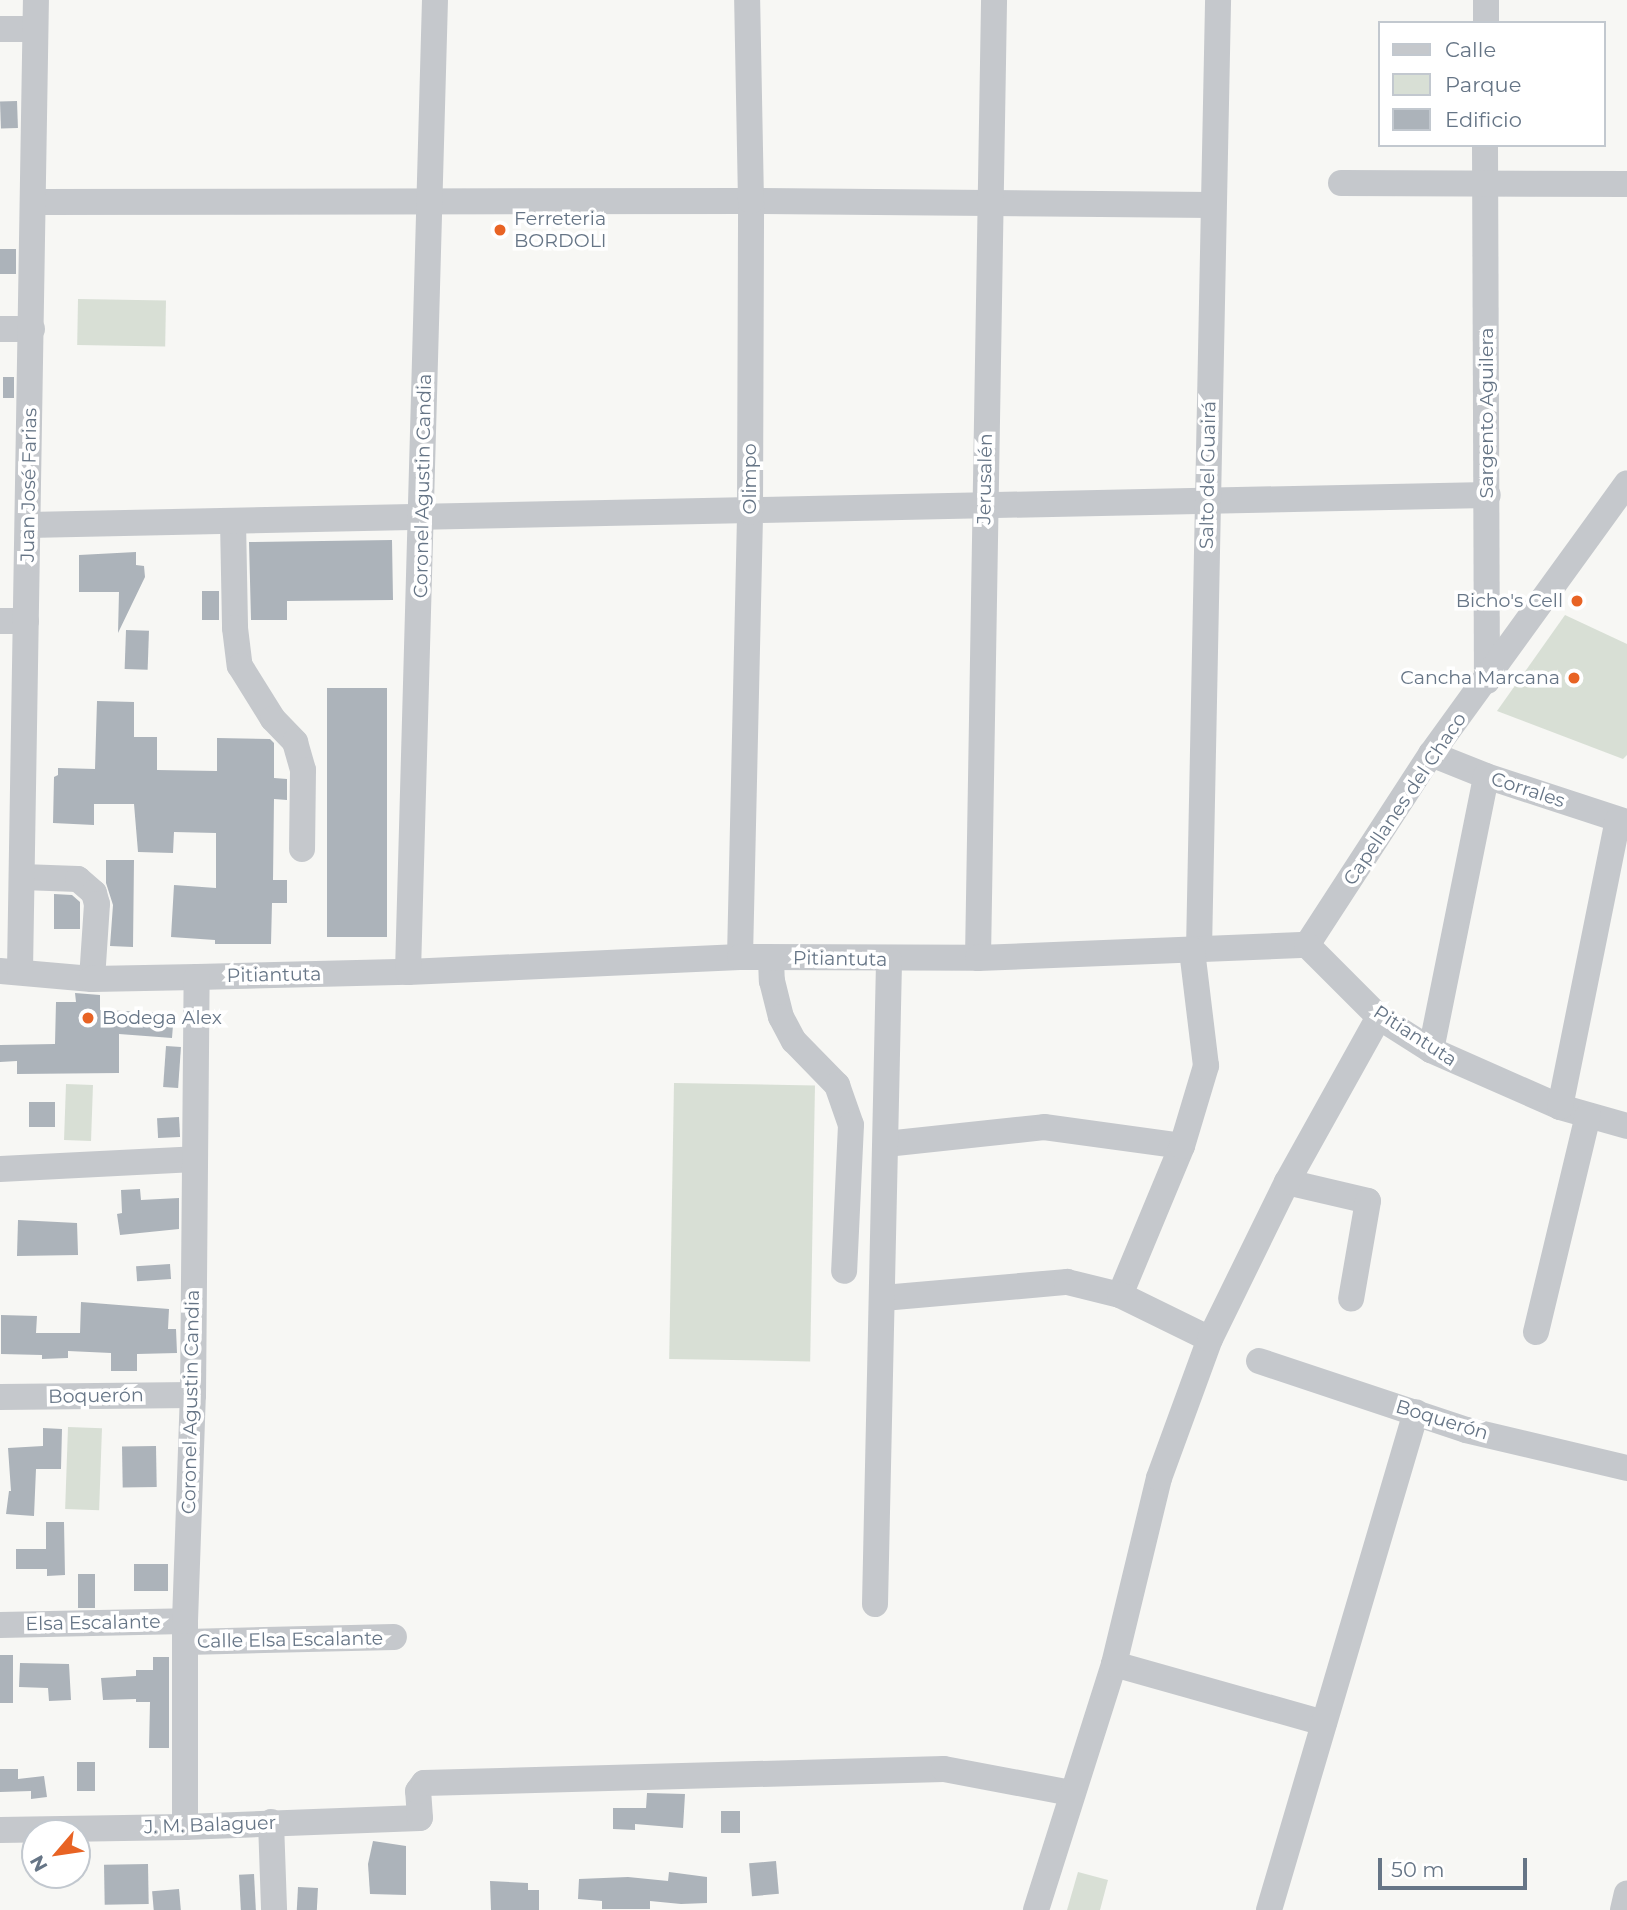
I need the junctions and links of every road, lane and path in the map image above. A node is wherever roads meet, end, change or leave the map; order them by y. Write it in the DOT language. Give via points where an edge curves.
graph roads {
  1 [pos="37,0"];
  2 [pos="435,0"];
  3 [pos="747,0"];
  4 [pos="994,0"];
  5 [pos="1218,0"];
  6 [pos="1486,0"];
  7 [pos="1486,21"];
  8 [pos="0,29"];
  9 [pos="35,29"];
  10 [pos="1485,147"];
  11 [pos="1341,183"];
  12 [pos="1627,184"];
  13 [pos="1485,186"];
  14 [pos="751,201"];
  15 [pos="34,202"];
  16 [pos="430,203"];
  17 [pos="1213,205"];
  18 [pos="990,206"];
  19 [pos="0,329"];
  20 [pos="32,329"];
  21 [pos="1627,484"];
  22 [pos="1488,495"];
  23 [pos="1208,500"];
  24 [pos="985,505"];
  25 [pos="750,512"];
  26 [pos="423,518"];
  27 [pos="233,521"];
  28 [pos="28,525"];
  29 [pos="0,621"];
  30 [pos="26,621"];
  31 [pos="1487,681"];
  32 [pos="1431,754"];
  33 [pos="1486,776"];
  34 [pos="1623,821"];
  35 [pos="302,849"];
  36 [pos="22,877"];
  37 [pos="1307,945"];
  38 [pos="1196,950"];
  39 [pos="740,957"];
  40 [pos="771,958"];
  41 [pos="978,958"];
  42 [pos="889,960"];
  43 [pos="10,971"];
  44 [pos="408,972"];
  45 [pos="197,977"];
  46 [pos="92,979"];
  47 [pos="1379,1017"];
  48 [pos="1431,1050"];
  49 [pos="1560,1107"];
  50 [pos="1588,1116"];
  51 [pos="1627,1126"];
  52 [pos="886,1144"];
  53 [pos="1182,1146"];
  54 [pos="195,1159"];
  55 [pos="0,1169"];
  56 [pos="1287,1182"];
  57 [pos="844,1271"];
  58 [pos="1120,1295"];
  59 [pos="883,1298"];
  60 [pos="1351,1299"];
  61 [pos="1536,1332"];
  62 [pos="1210,1339"];
  63 [pos="1259,1361"];
  64 [pos="193,1395"];
  65 [pos="0,1397"];
  66 [pos="1416,1412"];
  67 [pos="1627,1468"];
  68 [pos="875,1604"];
  69 [pos="0,1625"];
  70 [pos="186,1631"];
  71 [pos="394,1637"];
  72 [pos="1114,1664"];
  73 [pos="1324,1723"];
  74 [pos="1071,1793"];
  75 [pos="271,1822"];
  76 [pos="185,1828"];
  77 [pos="0,1830"];
  78 [pos="1627,1893"];
  79 [pos="274,1910"];
  80 [pos="1036,1910"];
  81 [pos="1269,1910"];
  82 [pos="1623,1910"];
  1 -- 9 [label="street, Juan José Farias"];
  2 -- 16 [label="street, Coronel Agustin Candia"];
  3 -- 14 [label="street, Olimpo"];
  4 -- 18 [label="street, Jerusalén"];
  5 -- 17 [label="street, Salto del Guairá"];
  6 -- 7 [label="street"];
  8 -- 9 [label="street"];
  9 -- 15 [label="street, Juan José Farias"];
  10 -- 13 [label="street, Sargento Aguilera"];
  11 -- 13 [label="street"];
  12 -- 13 [label="street"];
  13 -- 22 [label="street, Sargento Aguilera"];
  14 -- 16 [label="street"];
  14 -- 18 [label="street"];
  14 -- 25 [label="street, Olimpo"];
  15 -- 16 [label="street"];
  15 -- 20 [label="street, Juan José Farias"];
  16 -- 26 [label="street, Coronel Agustin Candia"];
  17 -- 18 [label="street"];
  17 -- 23 [label="street, Salto del Guairá"];
  18 -- 24 [label="street, Jerusalén"];
  19 -- 20 [label="street"];
  20 -- 28 [label="street, Juan José Farias"];
  21 -- 31 [label="street, Capellanes del Chaco"];
  22 -- 23 [label="street"];
  22 -- 31 [label="street, Sargento Aguilera"];
  23 -- 24 [label="street"];
  23 -- 38 [label="street, Salto del Guairá"];
  24 -- 25 [label="street"];
  24 -- 41 [label="street, Jerusalén"];
  25 -- 26 [label="street"];
  25 -- 39 [label="street, Olimpo"];
  26 -- 27 [label="street"];
  26 -- 44 [label="street, Coronel Agustin Candia"];
  27 -- 28 [label="street"];
  27 -- 35 [label="street" via="234,628 240,666 273,719 295,741 303,770"];
  28 -- 30 [label="street, Juan José Farias"];
  29 -- 30 [label="street"];
  30 -- 36 [label="street, Juan José Farias"];
  31 -- 32 [label="street, Capellanes del Chaco"];
  32 -- 33 [label="street, Corrales"];
  32 -- 37 [label="street, Capellanes del Chaco"];
  33 -- 34 [label="street, Corrales"];
  33 -- 48 [label="street"];
  34 -- 49 [label="street"];
  36 -- 43 [label="street, Juan José Farias"];
  36 -- 46 [label="street" via="78,879 89,885 97,904"];
  37 -- 38 [label="street, Pitiantuta"];
  37 -- 47 [label="street, Pitiantuta"];
  38 -- 41 [label="street, Pitiantuta"];
  38 -- 53 [label="street, Salto del Guairá" via="1206,1066"];
  39 -- 40 [label="street, Pitiantuta"];
  39 -- 44 [label="street, Pitiantuta"];
  40 -- 42 [label="street, Pitiantuta"];
  40 -- 57 [label="street" via="781,1017 794,1041 837,1085 851,1125"];
  41 -- 42 [label="street, Pitiantuta"];
  42 -- 52 [label="street"];
  43 -- 46 [label="street, Pitiantuta"];
  44 -- 45 [label="street, Pitiantuta"];
  45 -- 46 [label="street, Pitiantuta"];
  45 -- 54 [label="street, Coronel Agustin Candia"];
  47 -- 48 [label="street, Pitiantuta"];
  47 -- 56 [label="street"];
  48 -- 49 [label="street, Pitiantuta"];
  49 -- 50 [label="street, Pitiantuta"];
  50 -- 51 [label="street, Pitiantuta"];
  50 -- 61 [label="street"];
  52 -- 53 [label="street" via="1044,1127"];
  52 -- 59 [label="street"];
  53 -- 58 [label="street"];
  54 -- 55 [label="street"];
  54 -- 64 [label="street, Coronel Agustin Candia"];
  56 -- 60 [label="street" via="1368,1201"];
  56 -- 62 [label="street"];
  58 -- 59 [label="street" via="1067,1282"];
  58 -- 62 [label="street"];
  59 -- 68 [label="street"];
  62 -- 72 [label="street" via="1159,1478"];
  63 -- 66 [label="street, Boquerón"];
  64 -- 65 [label="street, Boquerón"];
  64 -- 70 [label="street, Coronel Agustin Candia"];
  66 -- 67 [label="street, Boquerón" via="1466,1430"];
  66 -- 73 [label="street"];
  69 -- 70 [label="street, Elsa Escalante"];
  70 -- 71 [label="street, Calle Elsa Escalante"];
  70 -- 76 [label="street, Coronel Agustin Candia"];
  72 -- 73 [label="street"];
  72 -- 74 [label="street"];
  73 -- 81 [label="street"];
  74 -- 75 [label="street, J. M. Balaguer" via="944,1769 424,1783 418,1791 420,1818"];
  74 -- 80 [label="street"];
  75 -- 76 [label="street, J. M. Balaguer"];
  75 -- 79 [label="street"];
  76 -- 77 [label="street, J. M. Balaguer"];
  78 -- 82 [label="street"];
}
